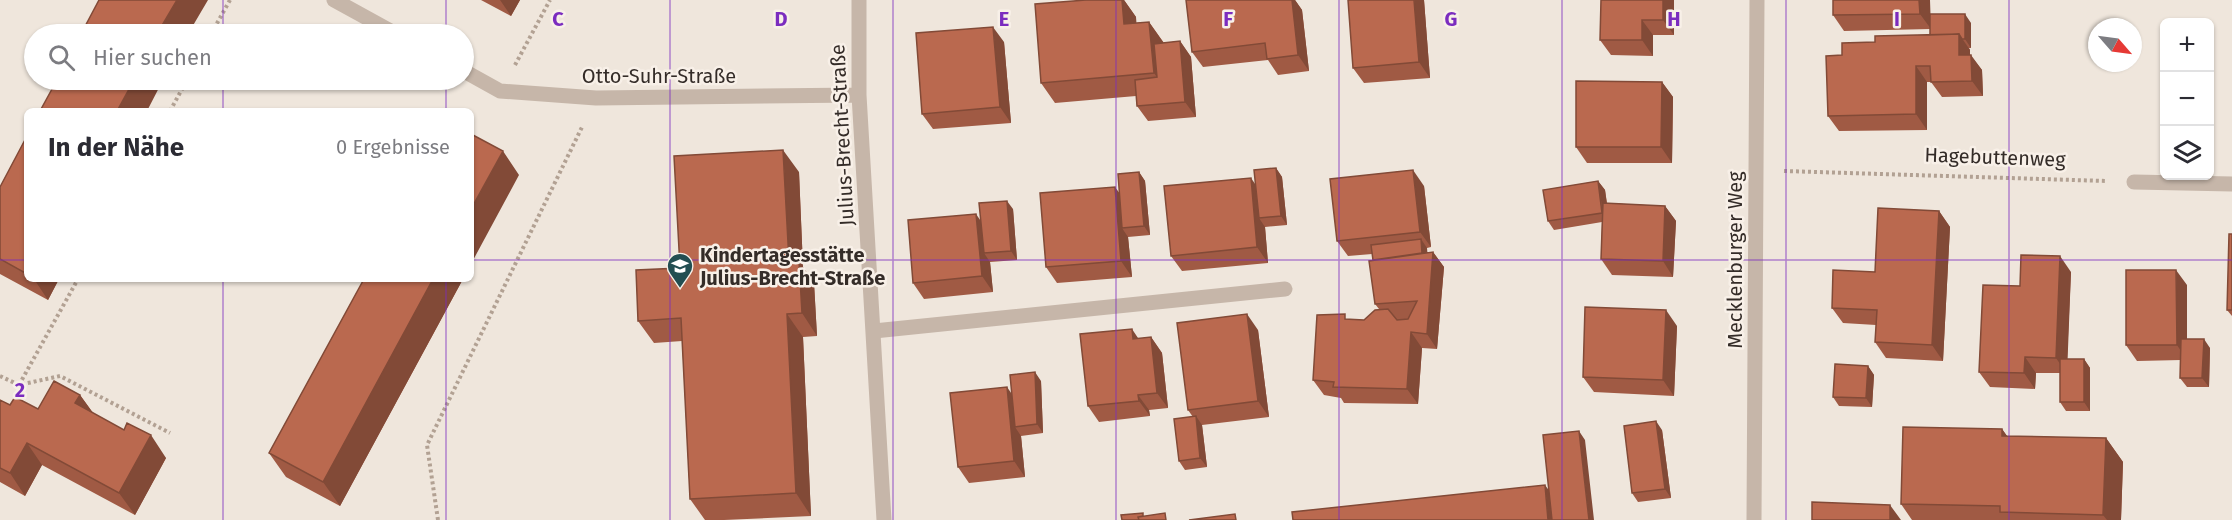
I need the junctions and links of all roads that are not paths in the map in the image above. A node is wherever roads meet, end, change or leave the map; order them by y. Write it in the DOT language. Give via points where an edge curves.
graph roads {
  1 [pos="333,0"];
  2 [pos="859,0"];
  3 [pos="1757,0"];
  4 [pos="377,24"];
  5 [pos="474,77"];
  6 [pos="859,95"];
  7 [pos="2134,182"];
  8 [pos="2232,183"];
  9 [pos="1286,289"];
  10 [pos="874,331"];
  11 [pos="884,520"];
  12 [pos="1754,520"];
  1 -- 4 [label="street"];
  2 -- 6 [label="street, Julius-Brecht-Straße"];
  3 -- 12 [label="street, Mecklenburger Weg"];
  5 -- 6 [label="street, Otto-Suhr-Straße" via="500,92 596,98"];
  6 -- 10 [label="street, Julius-Brecht-Straße"];
  7 -- 8 [label="street"];
  9 -- 10 [label="street"];
  10 -- 11 [label="street, Julius-Brecht-Straße"];
}
